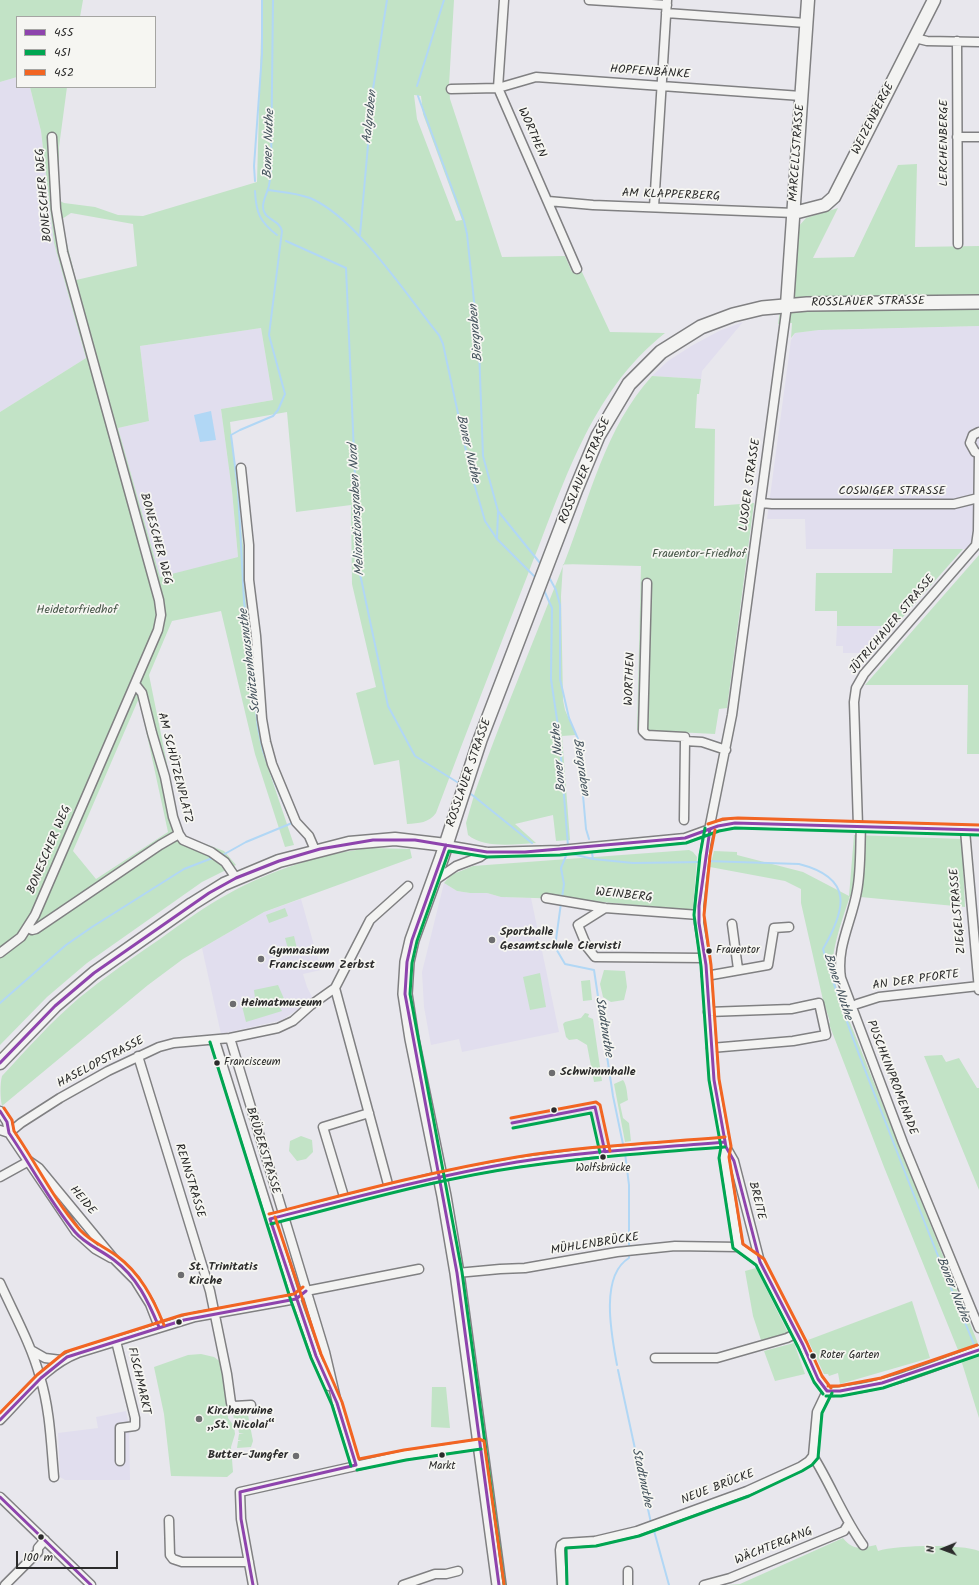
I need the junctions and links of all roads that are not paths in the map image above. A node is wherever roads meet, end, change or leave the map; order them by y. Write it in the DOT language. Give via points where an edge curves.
graph roads {
  1 [pos="504,0"];
  2 [pos="589,0"];
  3 [pos="808,0"];
  4 [pos="934,0"];
  5 [pos="667,6"];
  6 [pos="806,23"];
  7 [pos="915,38"];
  8 [pos="957,41"];
  9 [pos="979,42"];
  10 [pos="663,86"];
  11 [pos="498,88"];
  12 [pos="451,89"];
  13 [pos="801,96"];
  14 [pos="52,137"];
  15 [pos="957,137"];
  16 [pos="979,138"];
  17 [pos="548,201"];
  18 [pos="654,207"];
  19 [pos="794,213"];
  20 [pos="958,244"];
  21 [pos="577,269"];
  22 [pos="979,302"];
  23 [pos="787,305"];
  24 [pos="979,432"];
  25 [pos="979,454"];
  26 [pos="241,468"];
  27 [pos="978,498"];
  28 [pos="760,503"];
  29 [pos="646,583"];
  30 [pos="135,684"];
  31 [pos="685,739"];
  32 [pos="726,750"];
  33 [pos="684,820"];
  34 [pos="859,826"];
  35 [pos="710,829"];
  36 [pos="965,830"];
  37 [pos="979,830"];
  38 [pos="178,834"];
  39 [pos="446,845"];
  40 [pos="315,850"];
  41 [pos="487,852"];
  42 [pos="236,878"];
  43 [pos="434,881"];
  44 [pos="408,886"];
  45 [pos="546,898"];
  46 [pos="605,908"];
  47 [pos="699,915"];
  48 [pos="732,924"];
  49 [pos="789,927"];
  50 [pos="28,928"];
  51 [pos="0,953"];
  52 [pos="705,958"];
  53 [pos="738,969"];
  54 [pos="706,976"];
  55 [pos="979,987"];
  56 [pos="335,988"];
  57 [pos="857,1004"];
  58 [pos="708,1012"];
  59 [pos="230,1038"];
  60 [pos="214,1041"];
  61 [pos="711,1048"];
  62 [pos="138,1056"];
  63 [pos="0,1063"];
  64 [pos="0,1111"];
  65 [pos="369,1113"];
  66 [pos="0,1130"];
  67 [pos="9,1133"];
  68 [pos="725,1144"];
  69 [pos="29,1160"];
  70 [pos="440,1176"];
  71 [pos="0,1177"];
  72 [pos="389,1188"];
  73 [pos="345,1200"];
  74 [pos="282,1215"];
  75 [pos="270,1219"];
  76 [pos="738,1247"];
  77 [pos="115,1260"];
  78 [pos="760,1262"];
  79 [pos="419,1269"];
  80 [pos="457,1273"];
  81 [pos="0,1283"];
  82 [pos="306,1291"];
  83 [pos="296,1299"];
  84 [pos="215,1313"];
  85 [pos="159,1327"];
  86 [pos="979,1328"];
  87 [pos="797,1333"];
  88 [pos="116,1341"];
  89 [pos="31,1350"];
  90 [pos="976,1351"];
  91 [pos="655,1358"];
  92 [pos="61,1360"];
  93 [pos="41,1378"];
  94 [pos="827,1391"];
  95 [pos="337,1403"];
  96 [pos="251,1405"];
  97 [pos="0,1420"];
  98 [pos="480,1444"];
  99 [pos="813,1456"];
  100 [pos="120,1461"];
  101 [pos="356,1465"];
  102 [pos="54,1477"];
  103 [pos="0,1497"];
  104 [pos="169,1520"];
  105 [pos="849,1523"];
  106 [pos="45,1540"];
  107 [pos="863,1544"];
  108 [pos="38,1548"];
  109 [pos="249,1562"];
  110 [pos="458,1571"];
  111 [pos="628,1571"];
  112 [pos="0,1583"];
  113 [pos="5,1585"];
  114 [pos="91,1585"];
  115 [pos="253,1585"];
  116 [pos="403,1585"];
  117 [pos="499,1585"];
  118 [pos="562,1585"];
  119 [pos="628,1585"];
  120 [pos="704,1585"];
  1 -- 11 [label="street, WORTHEN"];
  2 -- 5 [label="street"];
  3 -- 6 [label="street, MARCELLSTRASSE"];
  4 -- 7 [label="street, WEIZENBERGE"];
  5 -- 6 [label="street"];
  5 -- 10 [label="street"];
  6 -- 13 [label="street, MARCELLSTRASSE"];
  7 -- 8 [label="street" via="923,41"];
  7 -- 19 [label="street, WEIZENBERGE" via="834,196 826,205"];
  8 -- 9 [label="street"];
  8 -- 15 [label="street, LERCHENBERGE"];
  10 -- 11 [label="street, HOPFENBÄNKE" via="536,77"];
  10 -- 13 [label="street, HOPFENBÄNKE"];
  10 -- 18 [label="street"];
  11 -- 12 [label="street, HOPFENBÄNKE"];
  11 -- 17 [label="street, WORTHEN"];
  13 -- 19 [label="street, MARCELLSTRASSE"];
  14 -- 30 [label="street, BONESCHER WEG" via="56,209 63,252 161,607 158,630"];
  15 -- 16 [label="street"];
  15 -- 20 [label="street, LERCHENBERGE"];
  17 -- 18 [label="street, AM KLAPPERBERG"];
  17 -- 21 [label="street, WORTHEN"];
  18 -- 19 [label="street, AM KLAPPERBERG"];
  19 -- 23 [label="street, MARCELLSTRASSE"];
  22 -- 23 [label="main road, ROSSLAUER STRASSE"];
  23 -- 28 [label="street, LUSOER STRASSE"];
  23 -- 39 [label="main road, ROSSLAUER STRASSE" via="740,313 701,327 674,342 640,372 622,393 598,436 543,577 476,754"];
  24 -- 25 [label="street" via="971,437 970,443"];
  25 -- 27 [label="street"];
  26 -- 40 [label="street" via="249,545 249,580 266,742 272,764 296,822 309,836"];
  27 -- 28 [label="street, COSWIGER STRASSE" via="954,504"];
  27 -- 34 [label="street, JÜTRICHAUER STRASSE" via="976,545 864,674 856,688 854,702"];
  28 -- 32 [label="street, LUSOER STRASSE"];
  29 -- 31 [label="street, WORTHEN" via="643,731 647,735"];
  30 -- 38 [label="street, AM SCHÜTZENPLATZ" via="142,693"];
  30 -- 50 [label="street, BONESCHER WEG"];
  31 -- 32 [label="street, WORTHEN"];
  31 -- 33 [label="street"];
  32 -- 35 [label="street, BREITE"];
  34 -- 35 [label="street" via="738,823"];
  34 -- 36 [label="street"];
  34 -- 86 [label="street, PUSCHKINPROMENADE" via="858,889 841,948 841,978 901,1136"];
  35 -- 41 [label="street" via="685,838 560,850"];
  35 -- 47 [label="street, BREITE"];
  36 -- 37 [label="street"];
  36 -- 55 [label="street, ZIEGELSTRASSE"];
  38 -- 42 [label="street, AM SCHÜTZENPLATZ" via="183,840 221,859"];
  38 -- 50 [label="street, BONESCHER WEG" via="36,929"];
  39 -- 40 [label="street" via="415,840 383,839"];
  39 -- 41 [label="street"];
  39 -- 43 [label="main road, ROSSLAUER STRASSE"];
  40 -- 42 [label="street"];
  41 -- 43 [label="street" via="456,866"];
  42 -- 63 [label="street" via="197,901 94,973 44,1017"];
  43 -- 70 [label="main road, ROSSLAUER STRASSE" via="409,951 405,994"];
  44 -- 56 [label="street" via="370,920"];
  45 -- 46 [label="street, WEINBERG"];
  46 -- 47 [label="street, WEINBERG"];
  46 -- 52 [label="street" via="578,925 587,947 595,957"];
  47 -- 52 [label="street, BREITE"];
  48 -- 53 [label="street"];
  49 -- 53 [label="street" via="774,928 768,965"];
  50 -- 51 [label="street, BONESCHER WEG" via="21,937"];
  52 -- 54 [label="street, BREITE"];
  53 -- 54 [label="street" via="725,974"];
  54 -- 58 [label="street, BREITE"];
  55 -- 57 [label="street, AN DER PFORTE" via="879,997"];
  56 -- 59 [label="street" via="293,1020 278,1028"];
  56 -- 65 [label="street"];
  58 -- 61 [label="street, BREITE"];
  58 -- 61 [label="street" via="791,1009 818,1003 826,1035 793,1041"];
  59 -- 60 [label="street"];
  59 -- 74 [label="street, BRÜDERSTRASSE"];
  60 -- 62 [label="street, HASELOPSTRASSE" via="167,1045"];
  60 -- 75 [label="street, BRÜDERSTRASSE"];
  61 -- 68 [label="street, BREITE"];
  62 -- 67 [label="street, HASELOPSTRASSE" via="60,1098"];
  62 -- 84 [label="street, RENNSTRASSE"];
  64 -- 67 [label="street, HEIDE" via="7,1122"];
  65 -- 72 [label="street"];
  65 -- 73 [label="street" via="323,1127"];
  66 -- 67 [label="street"];
  67 -- 69 [label="street, HEIDE"];
  68 -- 70 [label="street" via="617,1151 518,1162"];
  68 -- 76 [label="street, BREITE" via="724,1158"];
  68 -- 78 [label="street, BREITE" via="734,1161"];
  69 -- 71 [label="street"];
  69 -- 77 [label="street, HEIDE" via="39,1168"];
  69 -- 77 [label="street, HEIDE" via="76,1232 95,1249"];
  70 -- 72 [label="street"];
  70 -- 80 [label="main road, ROSSLAUER STRASSE"];
  72 -- 73 [label="street"];
  73 -- 74 [label="street"];
  74 -- 75 [label="street"];
  74 -- 82 [label="street, BRÜDERSTRASSE"];
  75 -- 83 [label="street, BRÜDERSTRASSE"];
  76 -- 78 [label="street, BREITE"];
  76 -- 80 [label="street, MÜHLENBRÜCKE" via="675,1246 627,1251 525,1268"];
  77 -- 85 [label="street, HEIDE" via="143,1292"];
  78 -- 87 [label="street, BREITE"];
  79 -- 82 [label="street"];
  80 -- 98 [label="main road, ROSSLAUER STRASSE"];
  81 -- 89 [label="street"];
  82 -- 83 [label="street"];
  82 -- 95 [label="street, BRÜDERSTRASSE" via="325,1352"];
  83 -- 84 [label="street"];
  83 -- 95 [label="street, BRÜDERSTRASSE" via="316,1356"];
  84 -- 85 [label="street"];
  84 -- 96 [label="street, RENNSTRASSE" via="231,1403 234,1406"];
  85 -- 88 [label="street"];
  87 -- 91 [label="street" via="717,1358"];
  87 -- 94 [label="street, BREITE" via="818,1379"];
  88 -- 92 [label="street"];
  88 -- 100 [label="street, FISCHMARKT" via="135,1418 135,1426 120,1428"];
  89 -- 92 [label="street" via="45,1358"];
  89 -- 93 [label="street"];
  90 -- 94 [label="street" via="877,1385 836,1392"];
  92 -- 93 [label="street"];
  93 -- 97 [label="street"];
  93 -- 102 [label="street"];
  94 -- 99 [label="street" via="816,1412"];
  95 -- 101 [label="street, BRÜDERSTRASSE"];
  98 -- 101 [label="street"];
  98 -- 117 [label="main road, ROSSLAUER STRASSE"];
  99 -- 105 [label="street"];
  99 -- 118 [label="street, NEUE BRÜCKE" via="800,1467 771,1480 648,1528 603,1540 561,1545"];
  101 -- 109 [label="street" via="240,1492 241,1519"];
  103 -- 106 [label="street"];
  104 -- 109 [label="street" via="170,1555 173,1559 182,1562"];
  105 -- 107 [label="street"];
  105 -- 120 [label="street, WÄCHTERGANG" via="844,1531 730,1578"];
  106 -- 108 [label="street"];
  106 -- 114 [label="street"];
  108 -- 112 [label="street" via="34,1548"];
  108 -- 113 [label="street" via="38,1552"];
  109 -- 115 [label="street"];
  110 -- 116 [label="street" via="435,1574"];
  111 -- 119 [label="street"];
}
